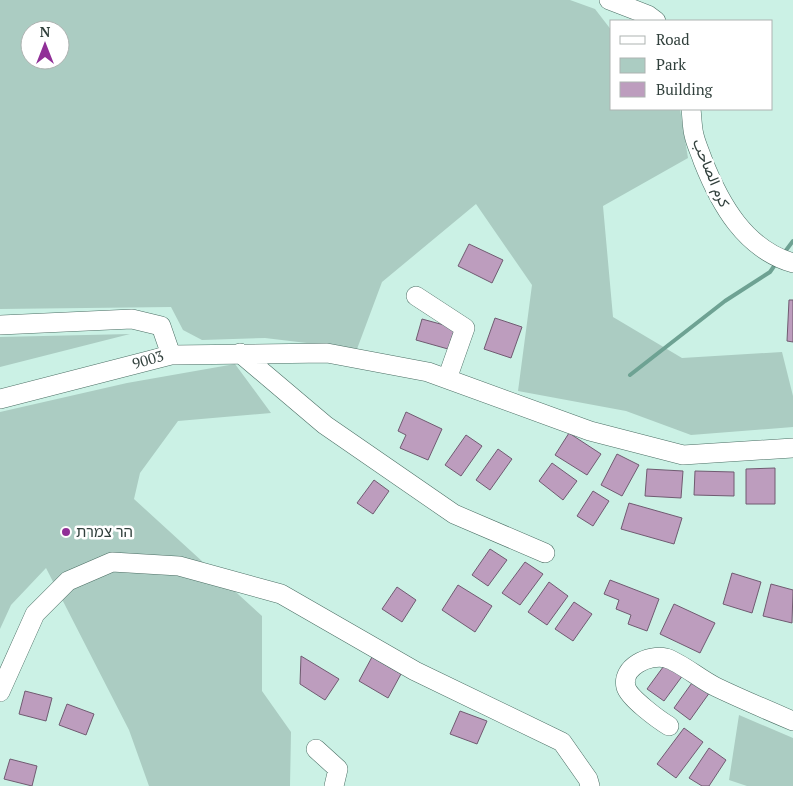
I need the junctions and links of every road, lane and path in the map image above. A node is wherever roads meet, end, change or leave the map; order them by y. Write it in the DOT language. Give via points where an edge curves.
graph roads {
  1 [pos="609,0"];
  2 [pos="655,20"];
  3 [pos="691,110"];
  4 [pos="793,262"];
  5 [pos="416,296"];
  6 [pos="0,325"];
  7 [pos="240,354"];
  8 [pos="171,355"];
  9 [pos="447,379"];
  10 [pos="0,399"];
  11 [pos="793,448"];
  12 [pos="545,552"];
  13 [pos="0,692"];
  14 [pos="793,721"];
  15 [pos="669,726"];
  16 [pos="316,748"];
  17 [pos="334,786"];
  18 [pos="590,786"];
  1 -- 2 [label="street"];
  3 -- 4 [label="street, كرم الصاحب" via="694,135 712,185 727,211 750,239 778,258"];
  5 -- 9 [label="street" via="465,328"];
  6 -- 8 [label="street, 9003" via="132,319 161,326"];
  7 -- 8 [label="street"];
  7 -- 9 [label="street" via="327,354 428,372"];
  7 -- 12 [label="street" via="325,425 454,514"];
  8 -- 10 [label="street, 9003"];
  9 -- 11 [label="street" via="590,431 683,455"];
  13 -- 18 [label="street" via="34,614 68,581 112,562 179,566 281,594 415,671 562,742"];
  14 -- 15 [label="street" via="714,686 667,658 643,659 630,672 626,687 655,717"];
  16 -- 17 [label="street" via="338,769"];
}
